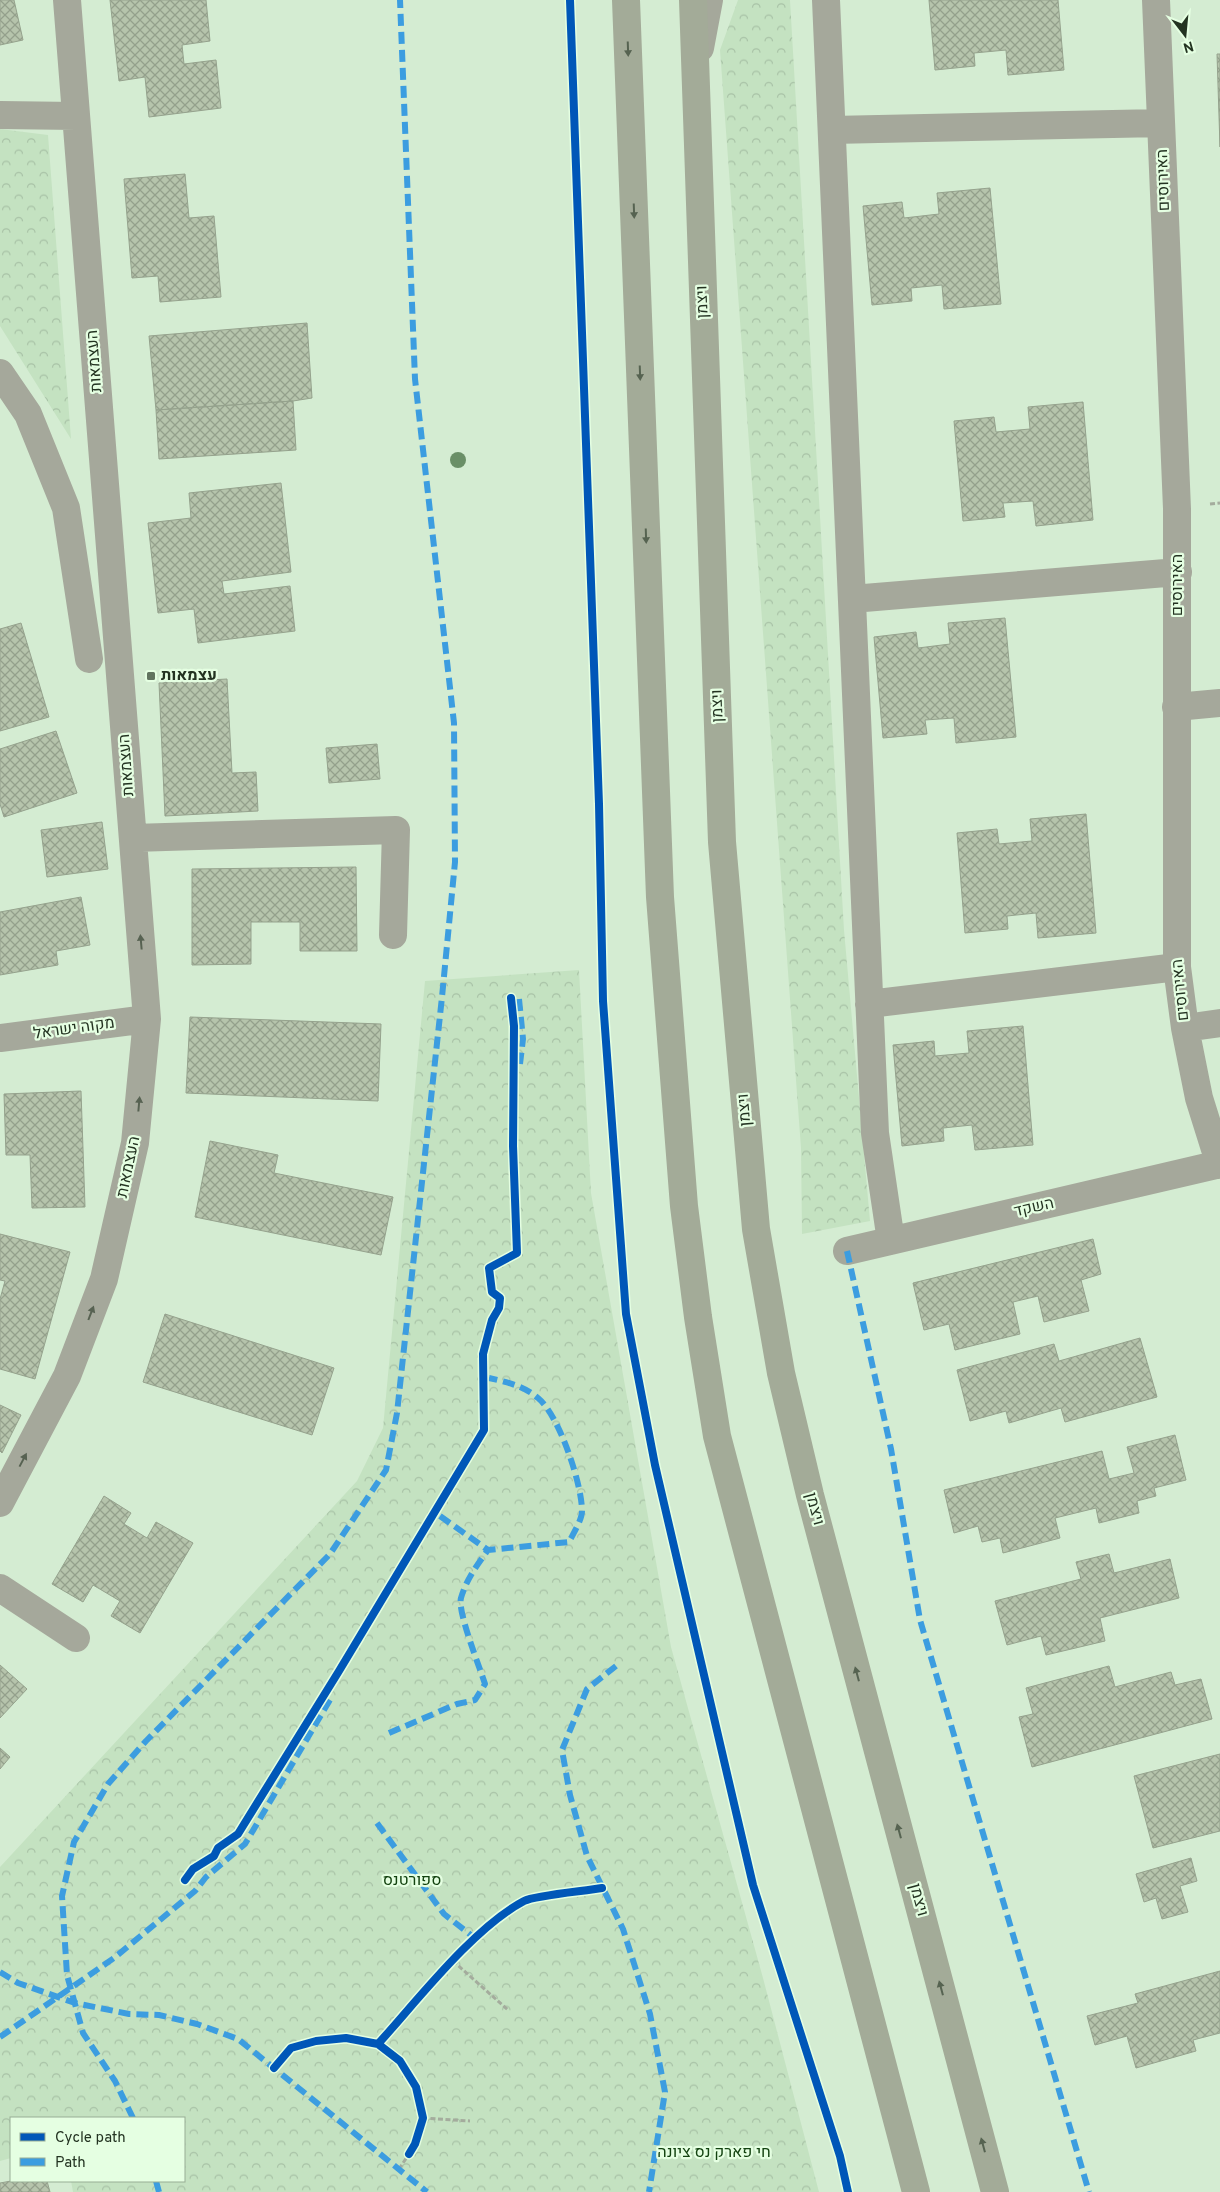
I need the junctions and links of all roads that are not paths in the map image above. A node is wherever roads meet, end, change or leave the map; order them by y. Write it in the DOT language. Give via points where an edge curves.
graph roads {
  1 [pos="67,0"];
  2 [pos="626,0"];
  3 [pos="693,0"];
  4 [pos="709,0"];
  5 [pos="826,0"];
  6 [pos="1156,0"];
  7 [pos="695,71"];
  8 [pos="0,115"];
  9 [pos="76,116"];
  10 [pos="1161,123"];
  11 [pos="832,130"];
  12 [pos="0,373"];
  13 [pos="1178,572"];
  14 [pos="852,599"];
  15 [pos="89,659"];
  16 [pos="1220,703"];
  17 [pos="1176,707"];
  18 [pos="133,838"];
  19 [pos="393,935"];
  20 [pos="1177,967"];
  21 [pos="870,1004"];
  22 [pos="147,1019"];
  23 [pos="1220,1023"];
  24 [pos="1185,1028"];
  25 [pos="0,1038"];
  26 [pos="1220,1165"];
  27 [pos="891,1241"];
  28 [pos="848,1251"];
  29 [pos="0,1503"];
  30 [pos="0,1588"];
  31 [pos="76,1638"];
  32 [pos="916,2192"];
  33 [pos="995,2192"];
  1 -- 9 [label="street, העצמאות"];
  2 -- 32 [label="main road, one-way" via="660,897 684,1206 698,1316 717,1436"];
  3 -- 7 [label="main road, ויצמן"];
  4 -- 7 [label="street"];
  5 -- 11 [label="street"];
  6 -- 10 [label="street, האירוסים"];
  33 -- 7 [label="main road, ויצמן, one-way" via="810,1495 781,1373 756,1228 722,842"];
  8 -- 9 [label="street"];
  9 -- 18 [label="street, העצמאות"];
  10 -- 11 [label="street"];
  10 -- 13 [label="street, האירוסים"];
  11 -- 14 [label="street"];
  12 -- 15 [label="street" via="28,414 66,508"];
  13 -- 14 [label="street"];
  13 -- 17 [label="street, האירוסים"];
  14 -- 21 [label="street"];
  16 -- 17 [label="street"];
  17 -- 20 [label="street, האירוסים"];
  18 -- 19 [label="street" via="396,830"];
  22 -- 18 [label="street, העצמאות, one-way"];
  20 -- 21 [label="street"];
  20 -- 24 [label="street, האירוסים"];
  21 -- 27 [label="street" via="875,1133"];
  22 -- 25 [label="street, מקוה ישראל"];
  29 -- 22 [label="street, העצמאות, one-way" via="67,1376 104,1279 135,1143"];
  23 -- 24 [label="street"];
  24 -- 26 [label="street, האירוסים" via="1199,1098"];
  26 -- 27 [label="street, השקד"];
  27 -- 28 [label="street, השקד"];
  30 -- 31 [label="street"];
}
